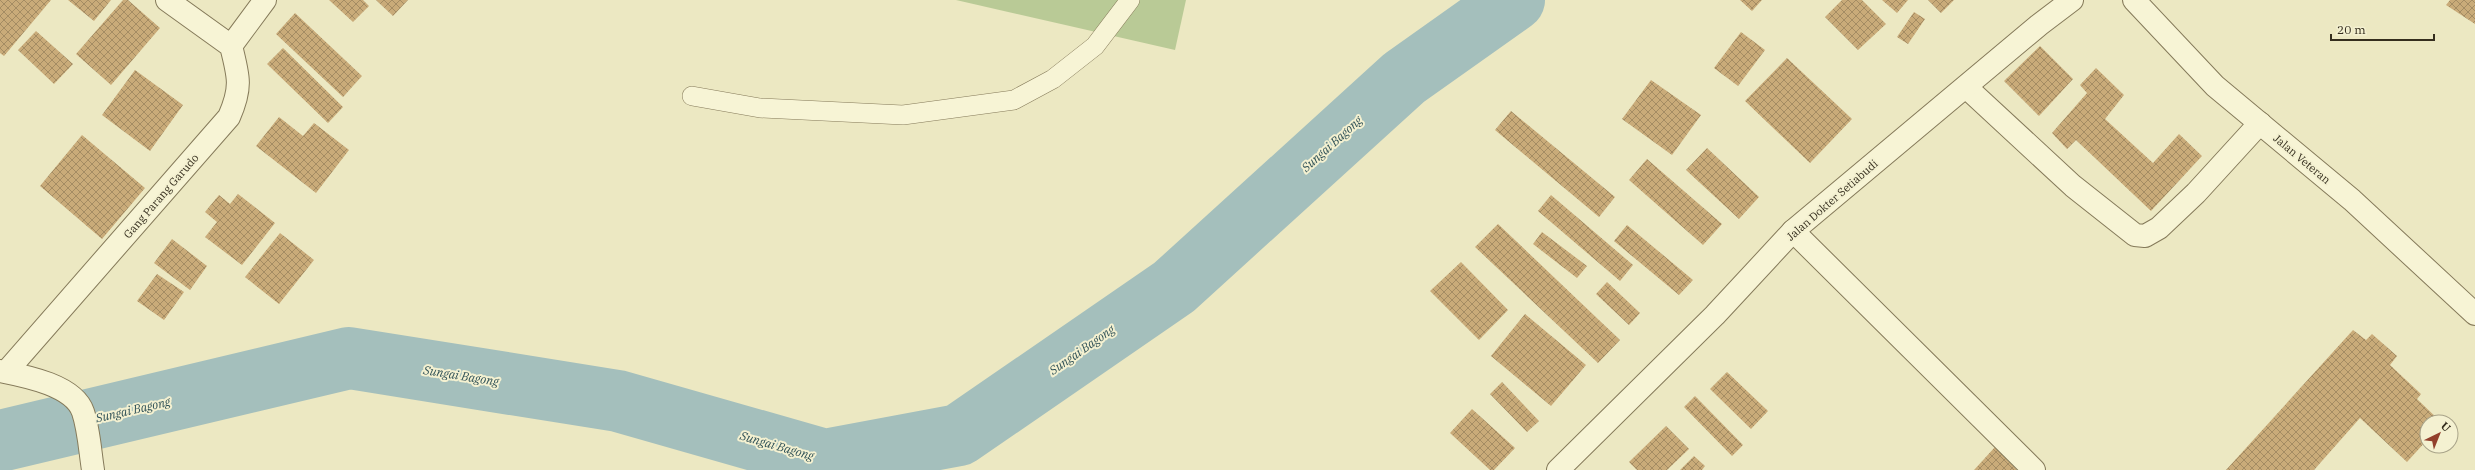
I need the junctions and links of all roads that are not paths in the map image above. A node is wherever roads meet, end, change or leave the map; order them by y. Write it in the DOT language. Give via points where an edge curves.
graph roads {
  1 [pos="167,0"];
  2 [pos="265,0"];
  3 [pos="1130,0"];
  4 [pos="2072,0"];
  5 [pos="2134,0"];
  6 [pos="231,46"];
  7 [pos="1966,87"];
  8 [pos="692,96"];
  9 [pos="2260,124"];
  10 [pos="1793,230"];
  11 [pos="2475,314"];
  12 [pos="3,371"];
  13 [pos="93,470"];
  14 [pos="1558,470"];
  15 [pos="2034,470"];
  1 -- 6 [label="street"];
  2 -- 6 [label="street"];
  3 -- 8 [label="lane" via="1095,46 1053,79 1014,100 903,115 760,108"];
  4 -- 7 [label="street, Jalan Dokter Setiabudi"];
  5 -- 9 [label="street, Jalan Veteran" via="2216,86"];
  6 -- 12 [label="street, Gang Parang Garudo" via="238,79 238,97 229,118 118,247"];
  7 -- 9 [label="street" via="2073,186 2135,235 2145,236 2159,228 2196,193"];
  7 -- 10 [label="street, Jalan Dokter Setiabudi"];
  9 -- 11 [label="street, Jalan Veteran" via="2352,200"];
  10 -- 14 [label="street, Jalan Dokter Setiabudi" via="1715,315"];
  10 -- 15 [label="street"];
  12 -- 13 [label="street" via="56,386 69,394 82,411"];
}
